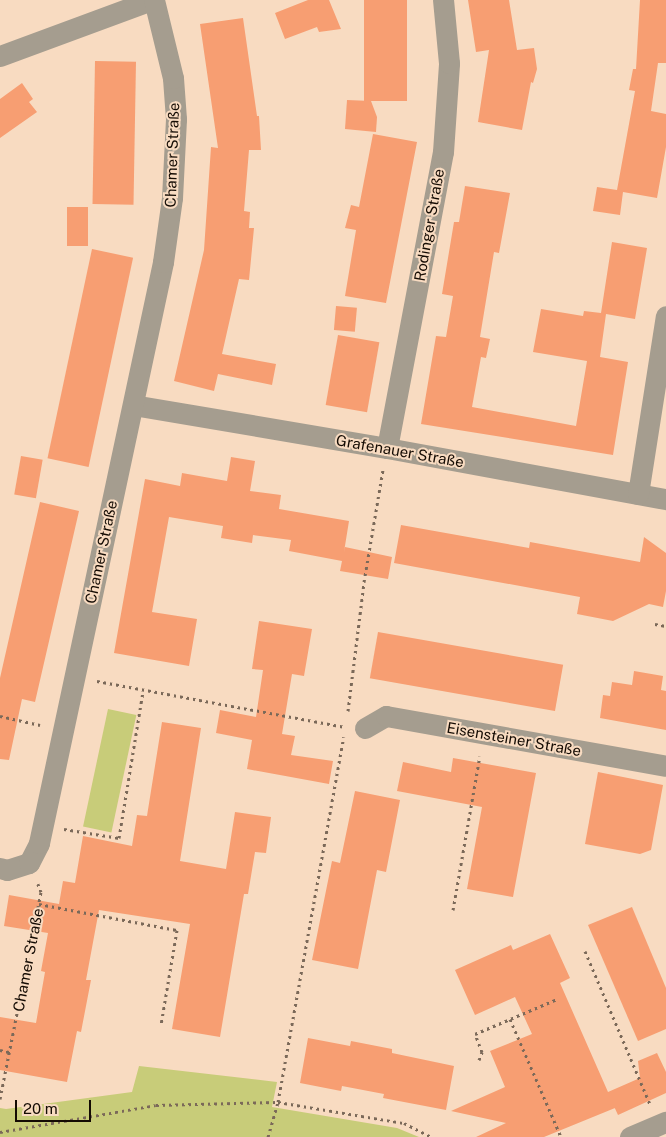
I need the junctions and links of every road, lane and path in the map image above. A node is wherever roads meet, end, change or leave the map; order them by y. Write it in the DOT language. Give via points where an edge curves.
graph roads {
  1 [pos="152,0"];
  2 [pos="443,0"];
  3 [pos="0,56"];
  4 [pos="666,316"];
  5 [pos="133,405"];
  6 [pos="387,448"];
  7 [pos="638,494"];
  8 [pos="666,499"];
  9 [pos="655,624"];
  10 [pos="666,626"];
  11 [pos="74,677"];
  12 [pos="143,691"];
  13 [pos="0,716"];
  14 [pos="355,727"];
  15 [pos="63,730"];
  16 [pos="484,734"];
  17 [pos="666,766"];
  18 [pos="43,825"];
  19 [pos="28,863"];
  20 [pos="0,868"];
  21 [pos="39,904"];
  22 [pos="453,910"];
  23 [pos="585,951"];
  24 [pos="557,999"];
  25 [pos="510,1019"];
  26 [pos="161,1025"];
  27 [pos="0,1050"];
  28 [pos="9,1052"];
  29 [pos="479,1060"];
  30 [pos="0,1099"];
  31 [pos="278,1102"];
  32 [pos="662,1124"];
  33 [pos="0,1132"];
  34 [pos="268,1137"];
  35 [pos="432,1137"];
  36 [pos="561,1137"];
  37 [pos="630,1137"];
  1 -- 3 [label="street"];
  1 -- 5 [label="street, Chamer Straße" via="173,78 176,119 172,198 163,262"];
  2 -- 6 [label="street, Rodinger Straße" via="449,63 443,152"];
  4 -- 7 [label="street"];
  5 -- 6 [label="street, Grafenauer Straße"];
  5 -- 11 [label="street, Chamer Straße"];
  6 -- 7 [label="street, Grafenauer Straße"];
  6 -- 14 [label="path" via="364,582"];
  7 -- 8 [label="street, Grafenauer Straße"];
  9 -- 10 [label="path"];
  11 -- 12 [label="path"];
  11 -- 15 [label="street, Chamer Straße"];
  12 -- 14 [label="path"];
  12 -- 18 [label="path" via="119,838"];
  13 -- 15 [label="path"];
  14 -- 16 [label="street, Eisensteiner Straße" via="386,716"];
  14 -- 31 [label="path"];
  15 -- 18 [label="street, Chamer Straße"];
  16 -- 17 [label="street, Eisensteiner Straße"];
  16 -- 22 [label="path"];
  18 -- 19 [label="street, Chamer Straße" via="39,842"];
  19 -- 20 [label="street" via="7,870"];
  19 -- 21 [label="path, Chamer Straße" via="41,892"];
  21 -- 26 [label="path" via="177,930"];
  21 -- 28 [label="path, Chamer Straße"];
  23 -- 32 [label="path"];
  24 -- 25 [label="path"];
  25 -- 29 [label="path" via="475,1034 482,1052"];
  25 -- 36 [label="path"];
  27 -- 28 [label="path"];
  28 -- 30 [label="path, Chamer Straße"];
  31 -- 33 [label="path" via="156,1105"];
  31 -- 34 [label="path"];
  31 -- 35 [label="path" via="404,1123"];
  32 -- 37 [label="street"];
}
